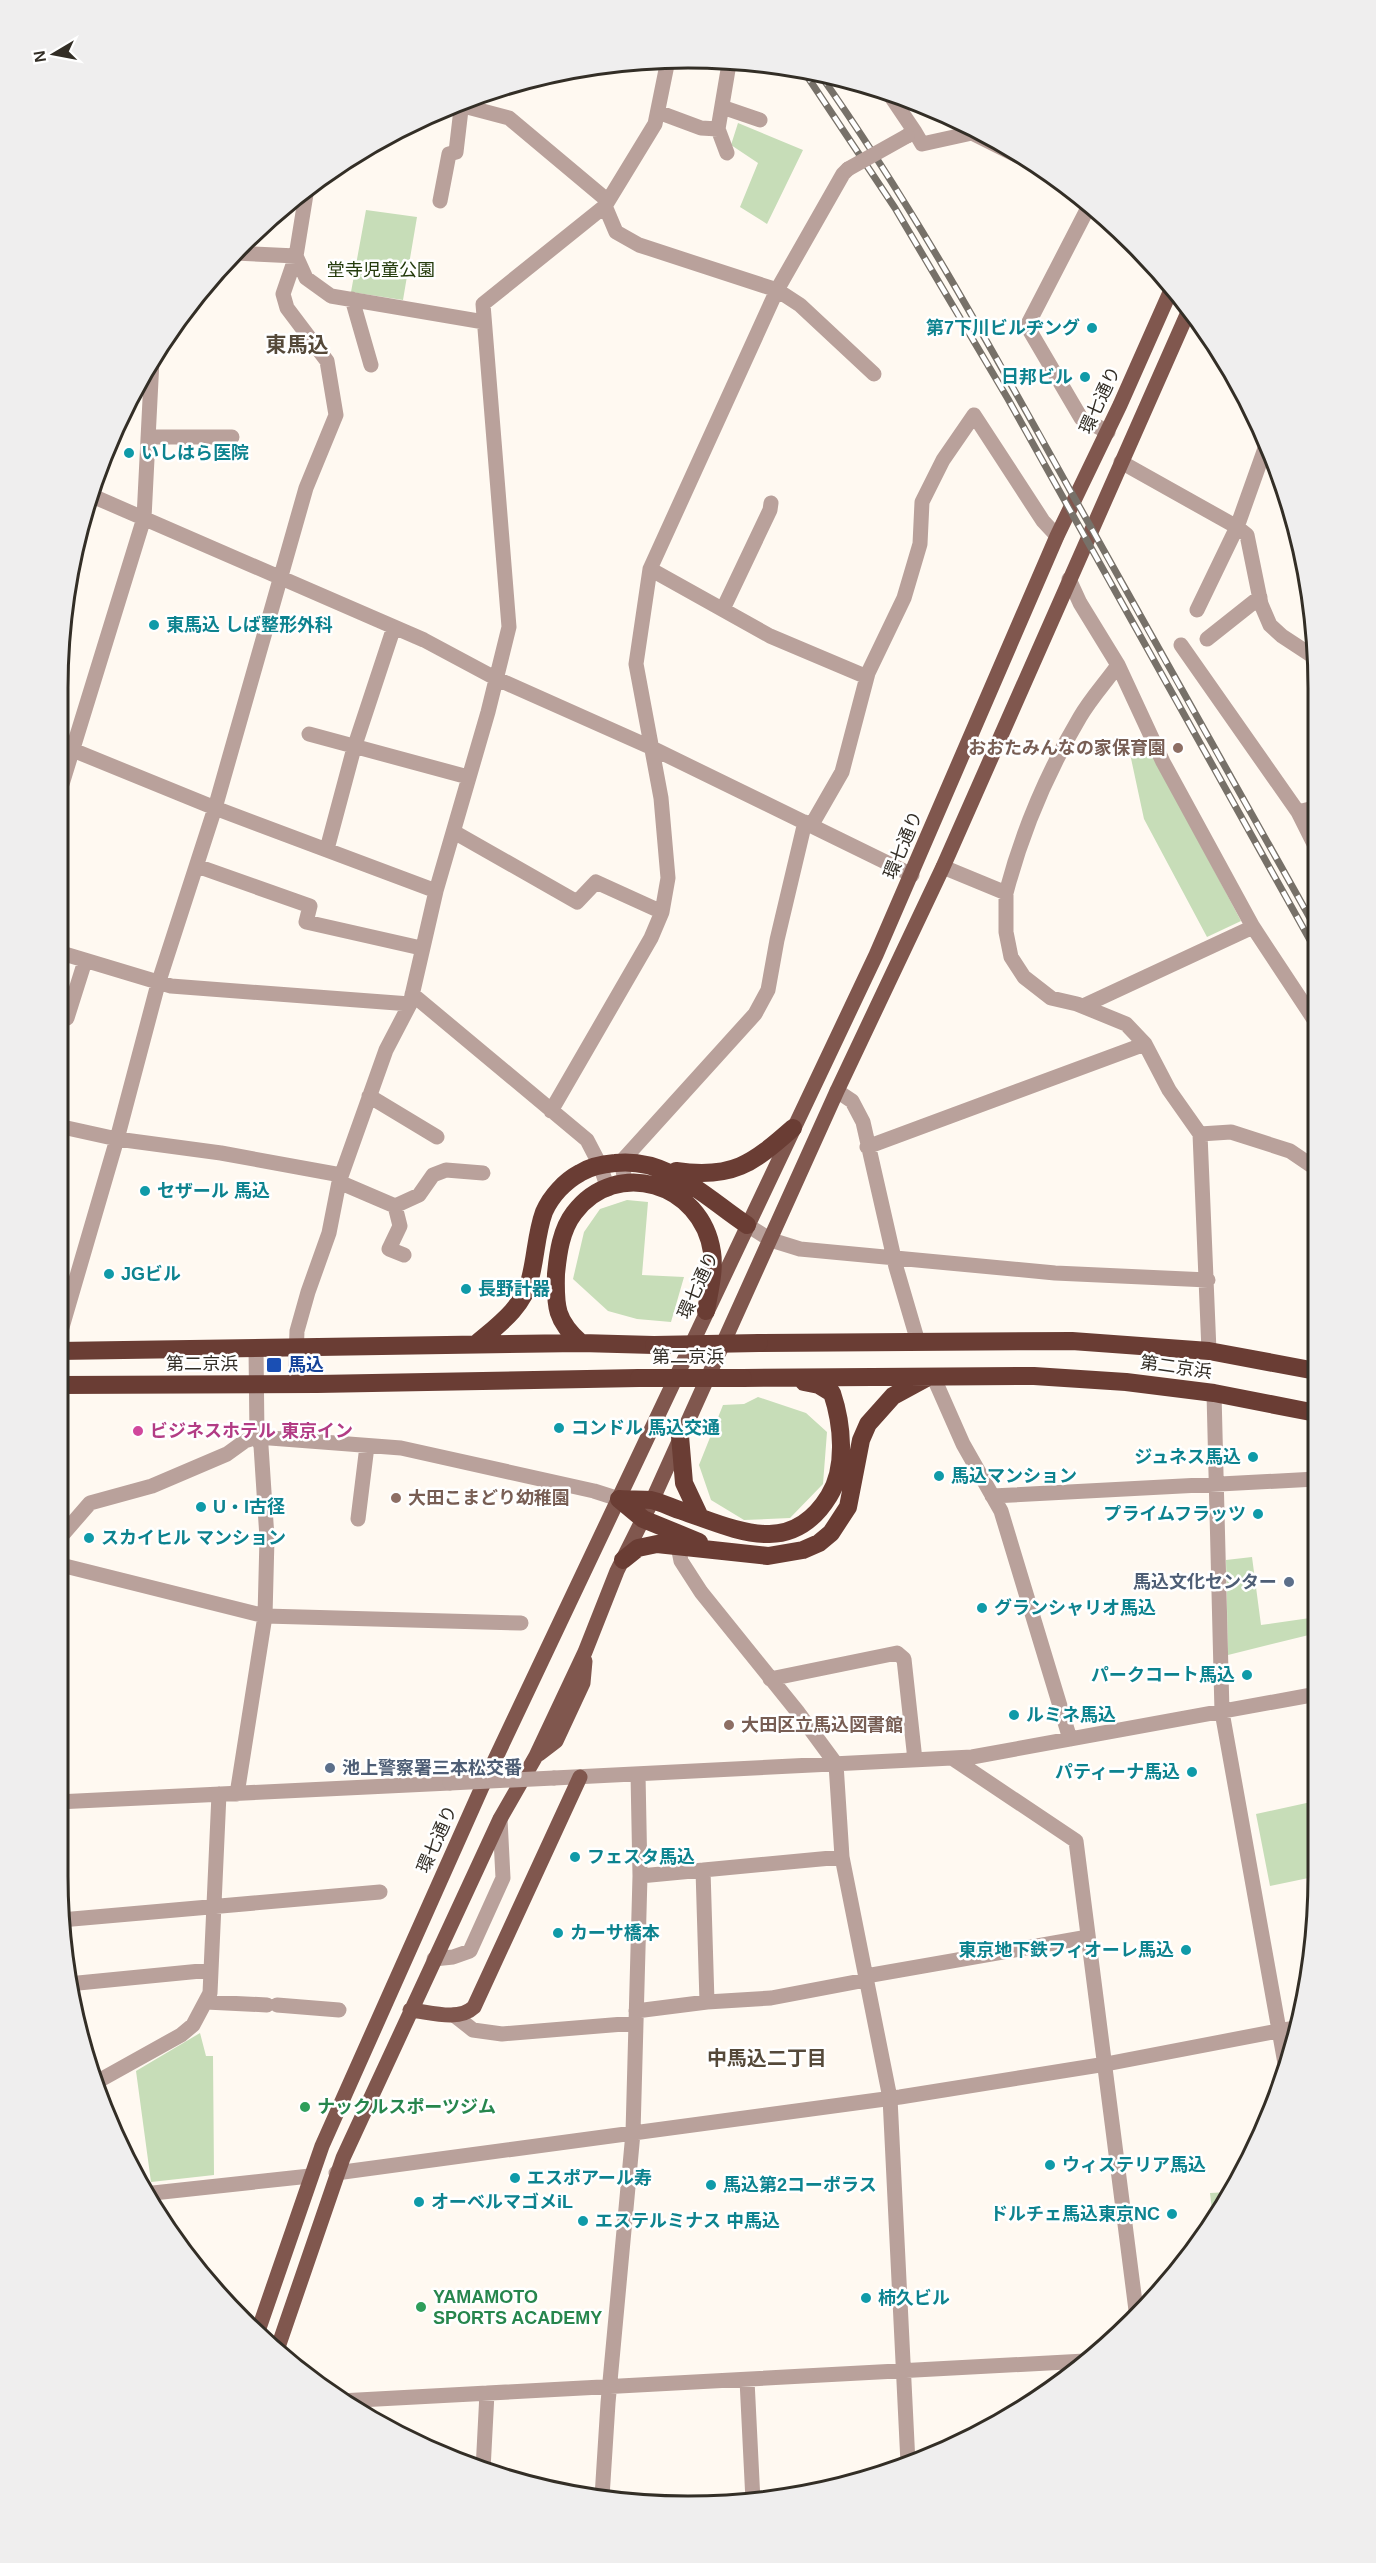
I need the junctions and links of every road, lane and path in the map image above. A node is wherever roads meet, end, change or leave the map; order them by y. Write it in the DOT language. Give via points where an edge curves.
graph roads {
  1 [pos="666,69"];
  2 [pos="728,69"];
  3 [pos="894,103"];
  4 [pos="472,107"];
  5 [pos="722,107"];
  6 [pos="459,112"];
  7 [pos="658,112"];
  8 [pos="760,120"];
  9 [pos="718,129"];
  10 [pos="911,134"];
  11 [pos="967,134"];
  12 [pos="727,153"];
  13 [pos="305,200"];
  14 [pos="440,201"];
  15 [pos="607,204"];
  16 [pos="1086,212"];
  17 [pos="244,254"];
  18 [pos="296,256"];
  19 [pos="777,290"];
  20 [pos="1168,296"];
  21 [pos="352,299"];
  22 [pos="1186,318"];
  23 [pos="484,322"];
  24 [pos="371,365"];
  25 [pos="874,374"];
  26 [pos="151,378"];
  27 [pos="1108,432"];
  28 [pos="148,437"];
  29 [pos="232,437"];
  30 [pos="1263,455"];
  31 [pos="1121,462"];
  32 [pos="97,498"];
  33 [pos="771,503"];
  34 [pos="144,518"];
  35 [pos="1237,527"];
  36 [pos="1058,536"];
  37 [pos="650,569"];
  38 [pos="279,579"];
  39 [pos="1069,579"];
  40 [pos="1260,597"];
  41 [pos="723,609"];
  42 [pos="1197,610"];
  43 [pos="394,627"];
  44 [pos="1207,639"];
  45 [pos="1181,645"];
  46 [pos="1307,652"];
  47 [pos="1118,665"];
  48 [pos="867,677"];
  49 [pos="495,678"];
  50 [pos="309,734"];
  51 [pos="650,747"];
  52 [pos="354,748"];
  53 [pos="68,749"];
  54 [pos="73,751"];
  55 [pos="68,766"];
  56 [pos="468,777"];
  57 [pos="215,808"];
  58 [pos="1308,810"];
  59 [pos="1298,812"];
  60 [pos="808,824"];
  61 [pos="454,832"];
  62 [pos="1308,832"];
  63 [pos="327,849"];
  64 [pos="197,866"];
  65 [pos="944,867"];
  66 [pos="912,874"];
  67 [pos="436,891"];
  68 [pos="1006,893"];
  69 [pos="662,912"];
  70 [pos="1253,927"];
  71 [pos="421,948"];
  72 [pos="68,955"];
  73 [pos="85,961"];
  74 [pos="158,984"];
  75 [pos="411,999"];
  76 [pos="1083,1006"];
  77 [pos="1308,1010"];
  78 [pos="68,1015"];
  79 [pos="1145,1044"];
  80 [pos="837,1091"];
  81 [pos="369,1095"];
  82 [pos="551,1112"];
  83 [pos="68,1128"];
  84 [pos="793,1128"];
  85 [pos="1200,1134"];
  86 [pos="437,1137"];
  87 [pos="117,1138"];
  88 [pos="867,1147"];
  89 [pos="621,1162"];
  90 [pos="1308,1163"];
  91 [pos="600,1165"];
  92 [pos="665,1170"];
  93 [pos="483,1173"];
  94 [pos="340,1178"];
  95 [pos="626,1184"];
  96 [pos="608,1189"];
  97 [pos="395,1206"];
  98 [pos="747,1225"];
  99 [pos="771,1240"];
  100 [pos="404,1255"];
  101 [pos="894,1257"];
  102 [pos="1208,1280"];
  103 [pos="68,1307"];
  104 [pos="706,1311"];
  105 [pos="918,1342"];
  106 [pos="581,1343"];
  107 [pos="476,1344"];
  108 [pos="295,1347"];
  109 [pos="256,1348"];
  110 [pos="68,1351"];
  111 [pos="1209,1351"];
  112 [pos="1308,1370"];
  113 [pos="931,1376"];
  114 [pos="791,1378"];
  115 [pos="295,1384"];
  116 [pos="68,1385"];
  117 [pos="256,1385"];
  118 [pos="1214,1394"];
  119 [pos="1308,1412"];
  120 [pos="680,1436"];
  121 [pos="257,1437"];
  122 [pos="367,1446"];
  123 [pos="1308,1479"];
  124 [pos="1216,1484"];
  125 [pos="992,1496"];
  126 [pos="619,1499"];
  127 [pos="652,1500"];
  128 [pos="700,1517"];
  129 [pos="358,1519"];
  130 [pos="643,1519"];
  131 [pos="68,1529"];
  132 [pos="678,1546"];
  133 [pos="714,1548"];
  134 [pos="623,1560"];
  135 [pos="68,1566"];
  136 [pos="265,1616"];
  137 [pos="521,1623"];
  138 [pos="770,1679"];
  139 [pos="1308,1696"];
  140 [pos="1222,1712"];
  141 [pos="1070,1739"];
  142 [pos="952,1758"];
  143 [pos="915,1760"];
  144 [pos="836,1764"];
  145 [pos="638,1774"];
  146 [pos="580,1777"];
  147 [pos="219,1794"];
  148 [pos="237,1794"];
  149 [pos="68,1801"];
  150 [pos="500,1819"];
  151 [pos="842,1857"];
  152 [pos="703,1870"];
  153 [pos="640,1876"];
  154 [pos="380,1892"];
  155 [pos="214,1907"];
  156 [pos="69,1919"];
  157 [pos="1088,1937"];
  158 [pos="434,1959"];
  159 [pos="211,1970"];
  160 [pos="866,1978"];
  161 [pos="77,1983"];
  162 [pos="206,2002"];
  163 [pos="707,2002"];
  164 [pos="339,2010"];
  165 [pos="410,2010"];
  166 [pos="454,2015"];
  167 [pos="636,2017"];
  168 [pos="1288,2030"];
  169 [pos="1280,2032"];
  170 [pos="1283,2050"];
  171 [pos="1106,2064"];
  172 [pos="102,2079"];
  173 [pos="890,2098"];
  174 [pos="633,2133"];
  175 [pos="336,2173"];
  176 [pos="310,2176"];
  177 [pos="156,2193"];
  178 [pos="1135,2305"];
  179 [pos="260,2324"];
  180 [pos="280,2342"];
  181 [pos="1073,2362"];
  182 [pos="904,2370"];
  183 [pos="747,2380"];
  184 [pos="610,2386"];
  185 [pos="487,2393"];
  186 [pos="358,2400"];
  187 [pos="908,2455"];
  188 [pos="483,2461"];
  189 [pos="603,2489"];
  190 [pos="753,2492"];
  1 -- 7 [label="street"];
  2 -- 5 [label="street"];
  3 -- 10 [label="street"];
  4 -- 15 [label="street" via="509,118"];
  5 -- 8 [label="street"];
  5 -- 9 [label="street"];
  6 -- 14 [label="street" via="456,152 449,154"];
  7 -- 9 [label="street" via="701,128"];
  7 -- 15 [label="street" via="655,124"];
  9 -- 12 [label="street"];
  10 -- 11 [label="street" via="922,144"];
  10 -- 19 [label="street, bridge" via="843,174"];
  13 -- 18 [label="street"];
  15 -- 19 [label="street" via="616,232 639,245"];
  15 -- 23 [label="street" via="483,304"];
  16 -- 27 [label="street" via="1027,326 1081,418"];
  17 -- 18 [label="street"];
  18 -- 21 [label="street" via="306,278 331,296"];
  18 -- 38 [label="street" via="283,294 288,308 327,361 336,415 306,488"];
  19 -- 25 [label="street" via="800,305"];
  19 -- 37 [label="street"];
  20 -- 27 [label="main road, 環七通り"];
  21 -- 23 [label="street"];
  21 -- 24 [label="street"];
  22 -- 31 [label="main road"];
  23 -- 49 [label="street" via="509,627"];
  26 -- 28 [label="street"];
  27 -- 36 [label="main road, 環七通り"];
  28 -- 29 [label="street"];
  28 -- 34 [label="street"];
  30 -- 35 [label="street"];
  31 -- 35 [label="street"];
  31 -- 39 [label="main road"];
  32 -- 34 [label="street"];
  33 -- 41 [label="street"];
  34 -- 38 [label="street"];
  34 -- 54 [label="street"];
  35 -- 40 [label="street" via="1247,535"];
  35 -- 42 [label="street"];
  36 -- 48 [label="street" via="1043,521 974,416 943,460 922,501 920,544 904,598"];
  36 -- 66 [label="main road, 環七通り"];
  37 -- 41 [label="street"];
  37 -- 51 [label="street" via="636,664"];
  38 -- 43 [label="street"];
  38 -- 57 [label="street"];
  39 -- 47 [label="street"];
  39 -- 65 [label="main road"];
  40 -- 44 [label="street"];
  40 -- 46 [label="street" via="1270,625"];
  41 -- 48 [label="street" via="770,636"];
  43 -- 49 [label="street"];
  43 -- 52 [label="street"];
  45 -- 59 [label="street"];
  47 -- 68 [label="street" via="1081,715 1047,780 1016,855"];
  47 -- 70 [label="street" via="1163,762"];
  48 -- 60 [label="street" via="842,772"];
  49 -- 51 [label="street"];
  49 -- 56 [label="street"];
  50 -- 52 [label="street"];
  51 -- 60 [label="street"];
  51 -- 69 [label="street" via="667,854 668,878"];
  52 -- 56 [label="street"];
  52 -- 63 [label="street"];
  53 -- 54 [label="street"];
  54 -- 55 [label="street"];
  54 -- 57 [label="street"];
  56 -- 61 [label="street"];
  57 -- 63 [label="street"];
  57 -- 64 [label="street"];
  58 -- 59 [label="street"];
  59 -- 62 [label="street"];
  60 -- 66 [label="street"];
  60 -- 89 [label="street" via="768,990 755,1014"];
  61 -- 67 [label="street"];
  61 -- 69 [label="street" via="577,902 596,882"];
  63 -- 67 [label="street"];
  64 -- 71 [label="street" via="310,906 306,922"];
  64 -- 74 [label="street"];
  65 -- 68 [label="street"];
  65 -- 80 [label="main road"];
  66 -- 84 [label="main road, 環七通り"];
  67 -- 71 [label="street"];
  68 -- 76 [label="street" via="1006,932 1011,957 1024,977 1052,998"];
  69 -- 82 [label="street"];
  70 -- 76 [label="street"];
  70 -- 77 [label="street"];
  71 -- 75 [label="street"];
  72 -- 73 [label="street"];
  73 -- 74 [label="street"];
  73 -- 78 [label="street"];
  74 -- 75 [label="street"];
  74 -- 87 [label="street"];
  75 -- 81 [label="street"];
  75 -- 82 [label="street"];
  76 -- 79 [label="street" via="1126,1024"];
  79 -- 85 [label="street"];
  79 -- 88 [label="street"];
  80 -- 88 [label="street" via="852,1101 863,1122"];
  80 -- 99 [label="main road"];
  81 -- 86 [label="street"];
  81 -- 94 [label="street"];
  82 -- 91 [label="street" via="587,1140"];
  83 -- 87 [label="street"];
  84 -- 92 [label="highway" via="752,1161 730,1172 695,1174"];
  84 -- 98 [label="main road, 環七通り"];
  85 -- 90 [label="street" via="1231,1132 1290,1151"];
  85 -- 102 [label="street"];
  87 -- 94 [label="street" via="221,1152"];
  87 -- 103 [label="street"];
  88 -- 101 [label="street"];
  89 -- 91 [label="highway"];
  89 -- 92 [label="highway"];
  89 -- 95 [label="street"];
  91 -- 96 [label="street"];
  91 -- 107 [label="highway" via="578,1174 552,1198 540,1226 525,1294 502,1322"];
  92 -- 98 [label="highway" via="696,1187"];
  93 -- 97 [label="street" via="447,1170 434,1175 419,1195"];
  94 -- 97 [label="street"];
  94 -- 108 [label="street" via="329,1233 308,1292"];
  95 -- 96 [label="highway"];
  95 -- 104 [label="highway" via="642,1182 671,1190 699,1218 712,1252"];
  96 -- 106 [label="highway" via="592,1196 573,1214 558,1256 557,1309 561,1322"];
  97 -- 100 [label="street" via="399,1226 390,1249"];
  98 -- 99 [label="street"];
  98 -- 104 [label="main road, 環七通り"];
  99 -- 101 [label="street" via="800,1249"];
  99 -- 120 [label="main road"];
  101 -- 102 [label="street" via="1055,1273"];
  101 -- 105 [label="street"];
  102 -- 111 [label="street"];
  104 -- 126 [label="main road, 環七通り"];
  105 -- 106 [label="highway, 第二京浜, bridge"];
  105 -- 111 [label="highway, 第二京浜" via="1072,1341"];
  106 -- 107 [label="highway, 第二京浜"];
  107 -- 108 [label="highway, 第二京浜"];
  108 -- 109 [label="highway, 第二京浜"];
  108 -- 115 [label="street"];
  109 -- 110 [label="highway, 第二京浜"];
  109 -- 117 [label="street"];
  111 -- 112 [label="highway, 第二京浜"];
  113 -- 114 [label="highway, 第二京浜"];
  113 -- 118 [label="highway, 第二京浜" via="1034,1376 1126,1382"];
  113 -- 125 [label="street"];
  113 -- 133 [label="highway" via="893,1396 868,1424 861,1440 848,1507 831,1533 819,1543 768,1556"];
  114 -- 115 [label="highway, 第二京浜, bridge"];
  114 -- 128 [label="highway" via="819,1385 832,1393 839,1416 840,1457 831,1493 814,1517 787,1532 752,1533"];
  115 -- 117 [label="highway, 第二京浜"];
  116 -- 117 [label="highway, 第二京浜"];
  117 -- 121 [label="street"];
  118 -- 119 [label="highway, 第二京浜"];
  118 -- 124 [label="street"];
  120 -- 127 [label="main road"];
  120 -- 128 [label="highway" via="684,1483"];
  121 -- 122 [label="street"];
  121 -- 131 [label="street" via="152,1486 90,1503"];
  121 -- 136 [label="street" via="261,1446 267,1538"];
  122 -- 126 [label="street" via="400,1448"];
  122 -- 129 [label="street"];
  123 -- 124 [label="street"];
  124 -- 125 [label="street"];
  124 -- 140 [label="street"];
  125 -- 141 [label="street" via="1001,1511"];
  126 -- 127 [label="highway"];
  126 -- 130 [label="highway"];
  126 -- 176 [label="main road, 環七通り" via="546,1655 513,1698 486,1753 482,1787"];
  127 -- 128 [label="highway"];
  127 -- 130 [label="main road"];
  130 -- 133 [label="highway"];
  130 -- 134 [label="main road"];
  132 -- 133 [label="highway"];
  132 -- 134 [label="highway" via="657,1544 638,1548"];
  132 -- 138 [label="street" via="681,1561 701,1592"];
  134 -- 150 [label="main road" via="585,1652 584,1683 556,1741 536,1756"];
  135 -- 136 [label="street"];
  136 -- 137 [label="street"];
  136 -- 148 [label="street"];
  138 -- 143 [label="street" via="897,1653 904,1659"];
  138 -- 144 [label="street"];
  139 -- 140 [label="street"];
  140 -- 141 [label="street"];
  140 -- 169 [label="street"];
  141 -- 142 [label="street"];
  142 -- 143 [label="street"];
  142 -- 157 [label="street" via="1076,1841"];
  143 -- 144 [label="street"];
  144 -- 145 [label="street"];
  144 -- 151 [label="street"];
  145 -- 146 [label="street"];
  145 -- 153 [label="street"];
  146 -- 148 [label="street, bridge"];
  146 -- 166 [label="main road" via="474,2007"];
  147 -- 148 [label="street"];
  147 -- 149 [label="street"];
  147 -- 155 [label="street"];
  150 -- 158 [label="main road"];
  150 -- 158 [label="street" via="503,1878 483,1925 470,1951 453,1958"];
  151 -- 152 [label="street"];
  151 -- 160 [label="street"];
  152 -- 153 [label="street"];
  152 -- 163 [label="street"];
  153 -- 167 [label="street"];
  154 -- 155 [label="street"];
  155 -- 156 [label="street"];
  155 -- 159 [label="street"];
  157 -- 160 [label="street"];
  157 -- 171 [label="street"];
  158 -- 165 [label="main road"];
  159 -- 161 [label="street"];
  159 -- 162 [label="street"];
  160 -- 163 [label="street" via="771,1998"];
  160 -- 173 [label="street"];
  162 -- 164 [label="street"];
  162 -- 172 [label="street" via="193,2025 181,2035"];
  163 -- 167 [label="street"];
  165 -- 166 [label="main road"];
  165 -- 175 [label="main road"];
  166 -- 167 [label="street" via="473,2030 502,2034"];
  167 -- 174 [label="street"];
  168 -- 169 [label="street"];
  169 -- 170 [label="street"];
  169 -- 171 [label="street"];
  171 -- 173 [label="street"];
  171 -- 178 [label="street"];
  173 -- 174 [label="street"];
  173 -- 182 [label="street"];
  174 -- 175 [label="street"];
  174 -- 184 [label="street"];
  175 -- 180 [label="main road"];
  176 -- 177 [label="street"];
  176 -- 179 [label="main road, 環七通り"];
  181 -- 182 [label="street"];
  182 -- 183 [label="street"];
  182 -- 187 [label="street"];
  183 -- 184 [label="street"];
  183 -- 190 [label="street"];
  184 -- 185 [label="street"];
  184 -- 189 [label="street"];
  185 -- 186 [label="street"];
  185 -- 188 [label="street"];
}
